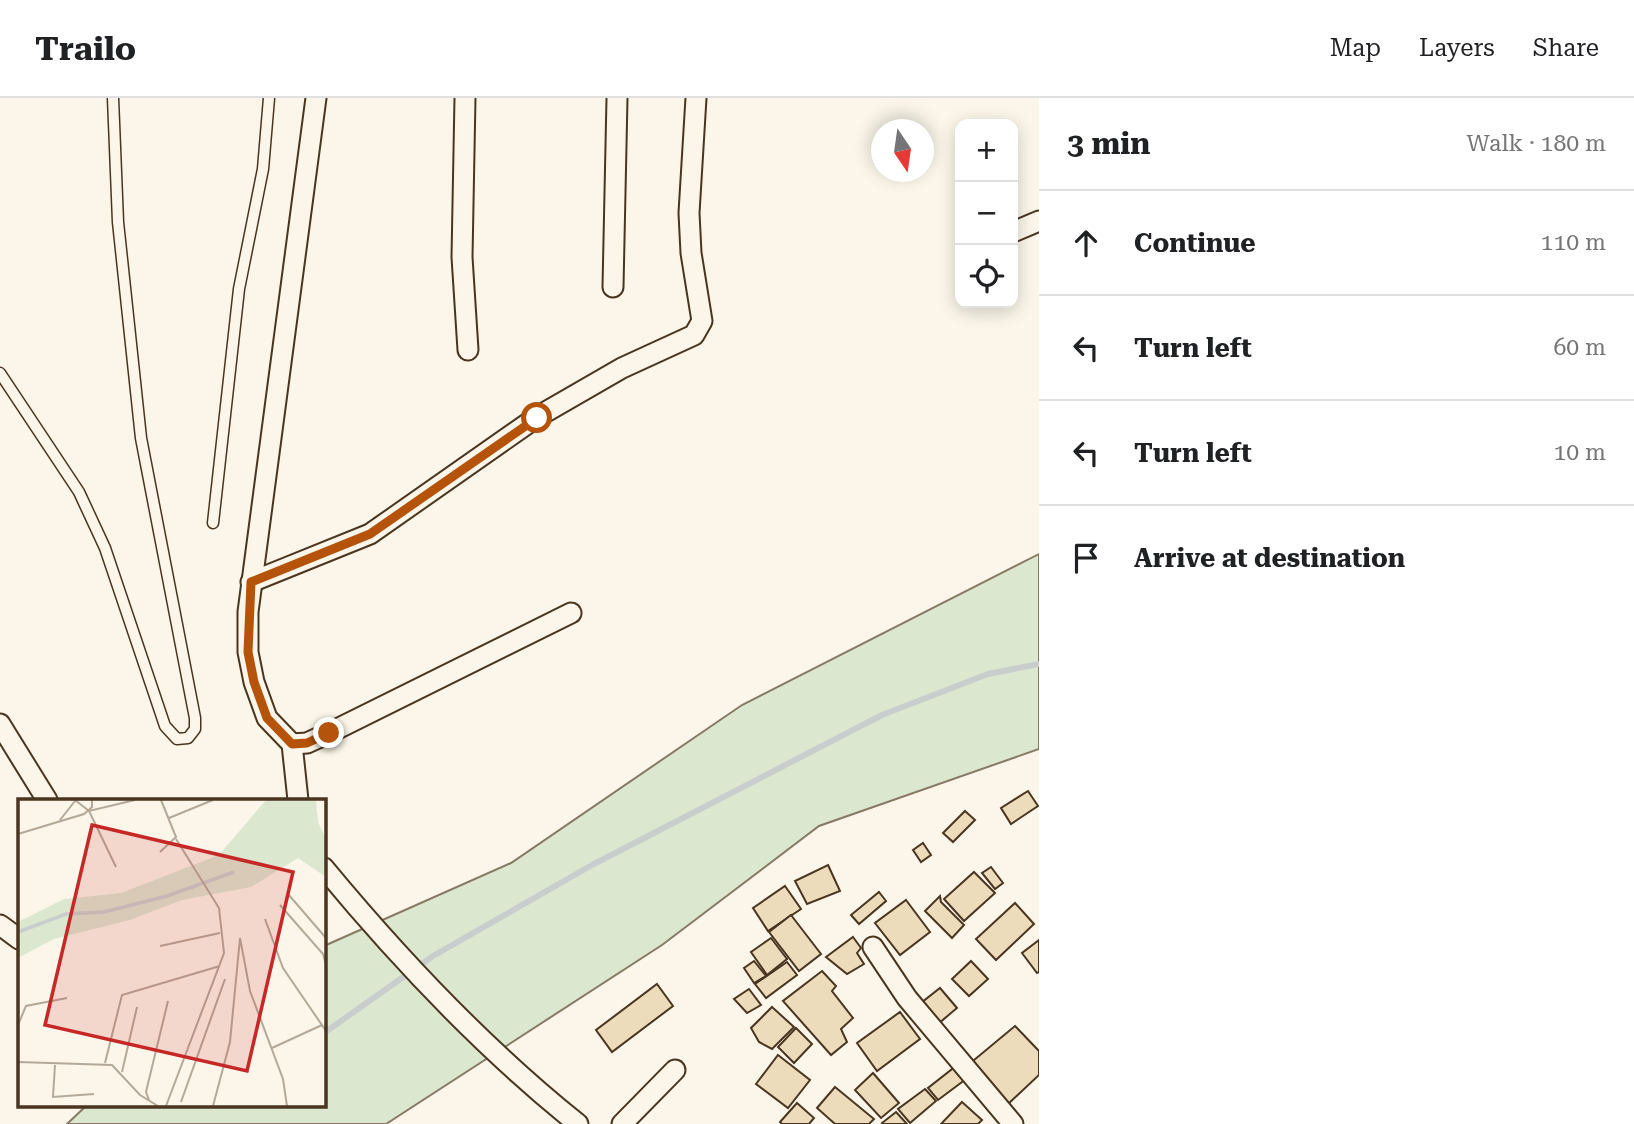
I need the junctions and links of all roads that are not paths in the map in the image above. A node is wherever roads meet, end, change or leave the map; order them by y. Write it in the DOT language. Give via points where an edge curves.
graph roads {
  1 [pos="113,98"];
  2 [pos="269,98"];
  3 [pos="316,98"];
  4 [pos="465,98"];
  5 [pos="617,98"];
  6 [pos="696,98"];
  7 [pos="1039,221"];
  8 [pos="1018,230"];
  9 [pos="613,287"];
  10 [pos="468,350"];
  11 [pos="0,373"];
  12 [pos="213,523"];
  13 [pos="251,582"];
  14 [pos="570,612"];
  15 [pos="0,724"];
  16 [pos="292,744"];
  17 [pos="46,799"];
  18 [pos="298,799"];
  19 [pos="326,870"];
  20 [pos="0,925"];
  21 [pos="18,938"];
  22 [pos="873,947"];
  23 [pos="675,1070"];
  24 [pos="578,1124"];
  25 [pos="622,1124"];
  26 [pos="1013,1124"];
  1 -- 11 [label="lane" via="118,222 141,438 195,718 195,729 188,738 177,739 165,726 124,600 84,503"];
  2 -- 12 [label="lane" via="263,169 239,289"];
  3 -- 13 [label="street"];
  4 -- 10 [label="street" via="462,257"];
  5 -- 9 [label="street"];
  6 -- 13 [label="street" via="689,214 702,321 694,335 622,368 537,418 370,534"];
  7 -- 8 [label="street"];
  13 -- 16 [label="street" via="248,652 254,682 267,718"];
  14 -- 16 [label="street" via="329,733"];
  15 -- 17 [label="street"];
  16 -- 18 [label="street"];
  19 -- 24 [label="street" via="395,954 521,1079"];
  20 -- 21 [label="street"];
  22 -- 26 [label="street" via="907,998"];
  23 -- 25 [label="street"];
}
